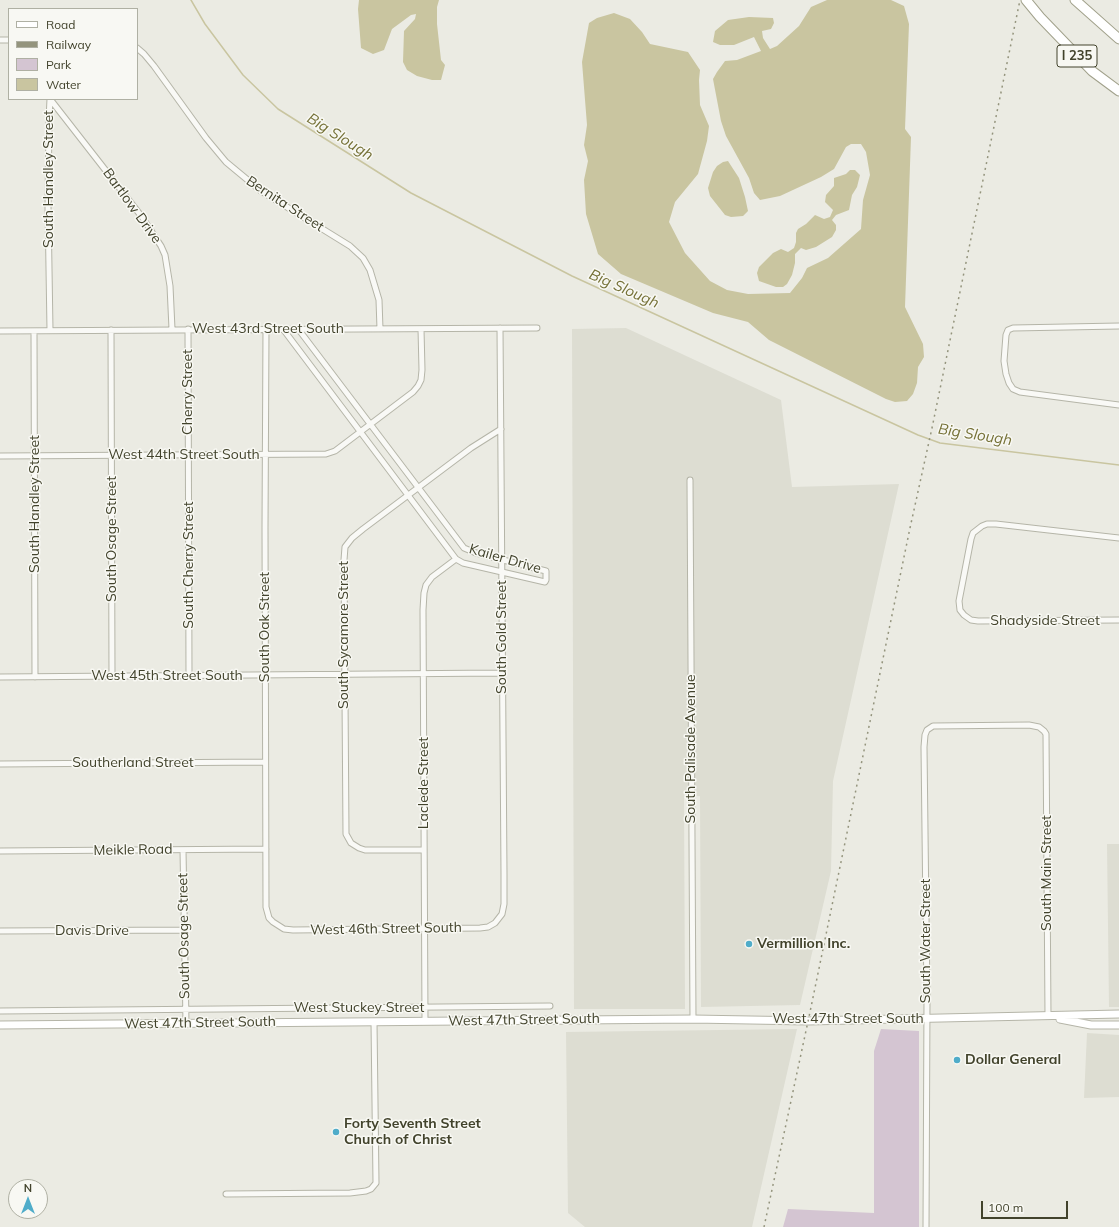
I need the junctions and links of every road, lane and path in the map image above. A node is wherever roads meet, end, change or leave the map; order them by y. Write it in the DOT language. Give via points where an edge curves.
graph roads {
  1 [pos="1026,0"];
  2 [pos="1075,0"];
  3 [pos="1119,39"];
  4 [pos="138,49"];
  5 [pos="1119,91"];
  6 [pos="50,100"];
  7 [pos="51,100"];
  8 [pos="1119,326"];
  9 [pos="500,328"];
  10 [pos="537,328"];
  11 [pos="172,329"];
  12 [pos="188,329"];
  13 [pos="266,329"];
  14 [pos="283,329"];
  15 [pos="380,329"];
  16 [pos="421,329"];
  17 [pos="50,330"];
  18 [pos="111,330"];
  19 [pos="299,330"];
  20 [pos="0,331"];
  21 [pos="34,331"];
  22 [pos="1119,405"];
  23 [pos="370,424"];
  24 [pos="501,429"];
  25 [pos="360,432"];
  26 [pos="265,454"];
  27 [pos="112,455"];
  28 [pos="188,455"];
  29 [pos="0,456"];
  30 [pos="35,456"];
  31 [pos="690,480"];
  32 [pos="418,488"];
  33 [pos="408,496"];
  34 [pos="1119,538"];
  35 [pos="456,559"];
  36 [pos="502,560"];
  37 [pos="502,572"];
  38 [pos="1119,620"];
  39 [pos="502,673"];
  40 [pos="344,674"];
  41 [pos="424,674"];
  42 [pos="265,675"];
  43 [pos="112,676"];
  44 [pos="189,676"];
  45 [pos="0,677"];
  46 [pos="35,677"];
  47 [pos="930,728"];
  48 [pos="265,762"];
  49 [pos="0,764"];
  50 [pos="266,849"];
  51 [pos="183,850"];
  52 [pos="424,850"];
  53 [pos="0,852"];
  54 [pos="498,920"];
  55 [pos="273,922"];
  56 [pos="425,929"];
  57 [pos="184,930"];
  58 [pos="0,931"];
  59 [pos="550,1006"];
  60 [pos="425,1008"];
  61 [pos="186,1009"];
  62 [pos="0,1011"];
  63 [pos="1119,1014"];
  64 [pos="1048,1016"];
  65 [pos="693,1019"];
  66 [pos="926,1019"];
  67 [pos="425,1021"];
  68 [pos="374,1022"];
  69 [pos="186,1023"];
  70 [pos="0,1025"];
  71 [pos="1119,1025"];
  72 [pos="226,1194"];
  73 [pos="926,1227"];
  1 -- 5 [label="highway, I 235" via="1092,71"];
  2 -- 3 [label="highway, I 235"];
  4 -- 15 [label="street, Bernita Street" via="154,66 226,162 261,191 350,246 363,258 370,270 379,300"];
  6 -- 17 [label="street, South Handley Street"];
  7 -- 11 [label="street, Bartlow Drive" via="142,217 161,246 170,286"];
  8 -- 22 [label="street" via="1013,328 1006,334 1005,347 1006,374 1013,389"];
  9 -- 10 [label="street, West 43rd Street South"];
  9 -- 16 [label="street, West 43rd Street South"];
  9 -- 24 [label="street, South Gold Street"];
  11 -- 12 [label="street, West 43rd Street South"];
  11 -- 18 [label="street, West 43rd Street South"];
  12 -- 13 [label="street, West 43rd Street South"];
  12 -- 28 [label="street, Cherry Street"];
  13 -- 14 [label="street, West 43rd Street South"];
  13 -- 26 [label="street, South Oak Street"];
  14 -- 19 [label="street, West 43rd Street South"];
  14 -- 25 [label="street, Kailer Drive"];
  15 -- 16 [label="street, West 43rd Street South"];
  15 -- 19 [label="street, West 43rd Street South"];
  16 -- 23 [label="street" via="422,370 418,386"];
  17 -- 18 [label="street, West 43rd Street South"];
  17 -- 21 [label="street, West 43rd Street South"];
  18 -- 27 [label="street, South Osage Street"];
  19 -- 23 [label="street, Kailer Drive"];
  20 -- 21 [label="street, West 43rd Street South"];
  21 -- 30 [label="street, South Handley Street"];
  23 -- 25 [label="street"];
  23 -- 32 [label="street, Kailer Drive"];
  24 -- 32 [label="street, South Sycamore Street"];
  24 -- 36 [label="street, South Gold Street"];
  25 -- 26 [label="street, West 44th Street South" via="335,451 326,454"];
  25 -- 33 [label="street, Kailer Drive"];
  26 -- 28 [label="street, West 44th Street South"];
  26 -- 42 [label="street, South Oak Street"];
  27 -- 28 [label="street, West 44th Street South"];
  27 -- 30 [label="street, West 44th Street South"];
  27 -- 43 [label="street, South Osage Street"];
  28 -- 44 [label="street, South Cherry Street"];
  29 -- 30 [label="street, West 44th Street South"];
  30 -- 46 [label="street, South Handley Street"];
  31 -- 65 [label="street, South Palisade Avenue"];
  32 -- 33 [label="street, South Sycamore Street"];
  32 -- 36 [label="street, Kailer Drive" via="464,548"];
  33 -- 35 [label="street, Kailer Drive"];
  33 -- 40 [label="street, South Sycamore Street" via="352,538 345,547"];
  34 -- 38 [label="street, Shadyside Street" via="987,524 973,533 959,601 960,610 971,620"];
  35 -- 37 [label="street, Kailer Drive" via="462,563"];
  35 -- 41 [label="street, Laclede Street" via="432,577 425,589"];
  36 -- 37 [label="street, South Gold Street"];
  36 -- 37 [label="street, Kailer Drive" via="546,571 546,580 545,582"];
  37 -- 39 [label="street, South Gold Street"];
  39 -- 41 [label="street, West 45th Street South"];
  39 -- 54 [label="street, South Gold Street" via="504,904"];
  40 -- 41 [label="street, West 45th Street South"];
  40 -- 42 [label="street, West 45th Street South"];
  40 -- 52 [label="street, South Sycamore Street" via="345,831 348,839 364,850"];
  41 -- 52 [label="street, Laclede Street"];
  42 -- 44 [label="street, West 45th Street South"];
  42 -- 48 [label="street, South Oak Street"];
  43 -- 44 [label="street, West 45th Street South"];
  43 -- 46 [label="street, West 45th Street South"];
  45 -- 46 [label="street, West 45th Street South"];
  47 -- 64 [label="street, South Main Street" via="938,725 1030,725 1044,730"];
  47 -- 66 [label="street, South Water Street" via="925,735 924,747"];
  48 -- 49 [label="street, Southerland Street"];
  48 -- 50 [label="street, South Oak Street"];
  50 -- 51 [label="street, Meikle Road"];
  50 -- 55 [label="street, South Oak Street" via="266,907"];
  51 -- 53 [label="street, Meikle Road"];
  51 -- 57 [label="street, South Osage Street"];
  52 -- 56 [label="street, Laclede Street"];
  54 -- 56 [label="street, West 46th Street South" via="484,928"];
  55 -- 56 [label="street, West 46th Street South" via="291,930"];
  56 -- 60 [label="street, Laclede Street"];
  57 -- 58 [label="street, Davis Drive"];
  57 -- 61 [label="street, South Osage Street"];
  59 -- 60 [label="street, West Stuckey Street"];
  60 -- 61 [label="street, West Stuckey Street"];
  60 -- 67 [label="street, Laclede Street"];
  61 -- 62 [label="street, West Stuckey Street"];
  61 -- 69 [label="street, South Osage Street"];
  63 -- 64 [label="street"];
  64 -- 66 [label="street, West 47th Street South"];
  64 -- 71 [label="street" via="1092,1025"];
  65 -- 66 [label="street, West 47th Street South"];
  65 -- 67 [label="street, West 47th Street South"];
  66 -- 73 [label="street, South Water Street"];
  67 -- 68 [label="street, West 47th Street South"];
  68 -- 69 [label="street, West 47th Street South"];
  68 -- 72 [label="street" via="376,1183 366,1191 350,1193"];
  69 -- 70 [label="street, West 47th Street South"];
}
